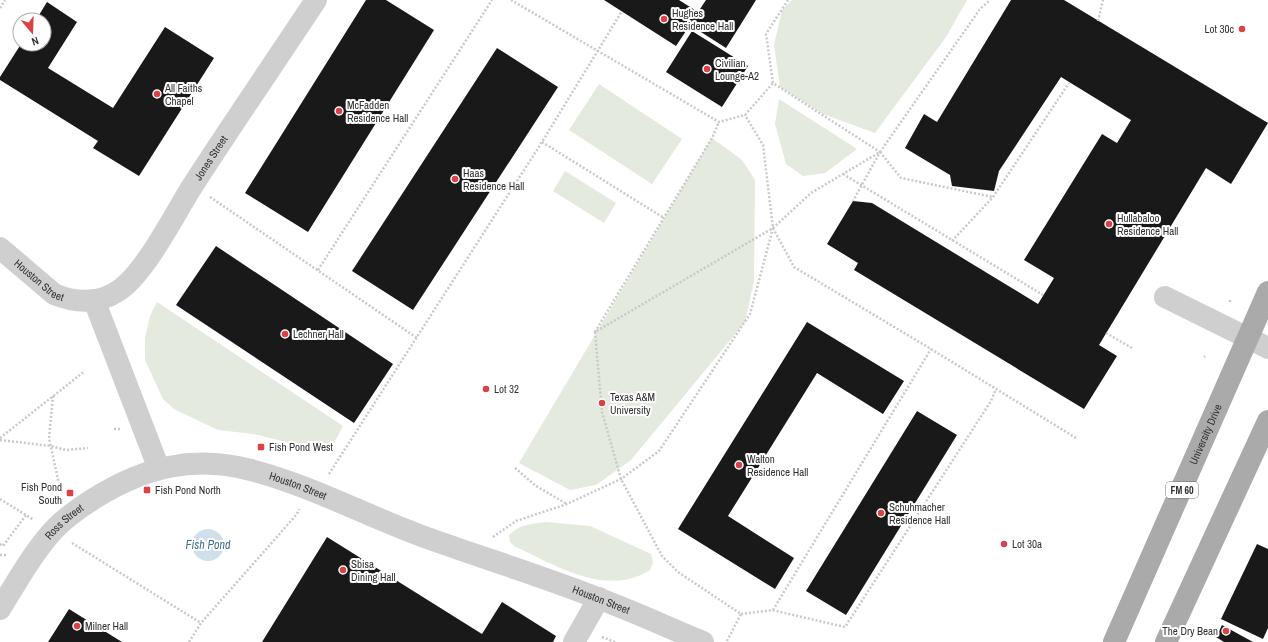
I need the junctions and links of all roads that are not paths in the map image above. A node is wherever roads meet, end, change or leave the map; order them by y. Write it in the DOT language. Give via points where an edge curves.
graph roads {
  1 [pos="316,0"];
  2 [pos="0,248"];
  3 [pos="1268,292"];
  4 [pos="1165,297"];
  5 [pos="94,300"];
  6 [pos="1249,337"];
  7 [pos="1268,348"];
  8 [pos="1268,421"];
  9 [pos="159,468"];
  10 [pos="599,598"];
  11 [pos="0,609"];
  12 [pos="574,642"];
  13 [pos="703,642"];
  14 [pos="1114,642"];
  15 [pos="1166,642"];
  1 -- 5 [label="street, Jones Street" via="139,271 118,292"];
  2 -- 5 [label="street, Houston Street" via="54,294 79,302"];
  3 -- 6 [label="main road, University Drive / FM 60"];
  4 -- 6 [label="street"];
  5 -- 9 [label="street"];
  6 -- 7 [label="street"];
  6 -- 14 [label="main road, University Drive / FM 60"];
  8 -- 15 [label="main road"];
  9 -- 10 [label="street, Houston Street" via="209,462 250,470 288,482 437,541"];
  9 -- 11 [label="street, Ross Street" via="114,486 88,502 52,531 33,555"];
  10 -- 12 [label="street"];
  10 -- 13 [label="street, Houston Street"];
}
